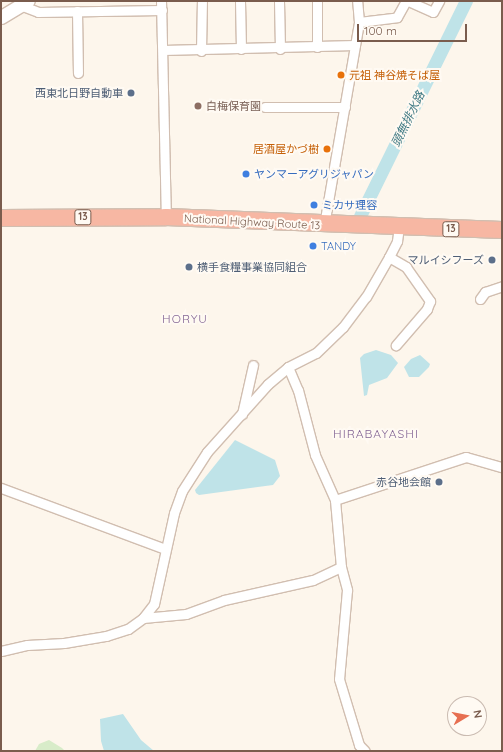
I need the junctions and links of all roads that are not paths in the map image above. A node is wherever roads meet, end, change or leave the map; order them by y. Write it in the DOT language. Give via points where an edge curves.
graph roads {
  1 [pos="202,1"];
  2 [pos="240,1"];
  3 [pos="279,1"];
  4 [pos="317,1"];
  5 [pos="357,1"];
  6 [pos="407,1"];
  7 [pos="439,1"];
  8 [pos="24,3"];
  9 [pos="162,6"];
  10 [pos="77,11"];
  11 [pos="1,17"];
  12 [pos="358,22"];
  13 [pos="355,46"];
  14 [pos="317,47"];
  15 [pos="241,49"];
  16 [pos="280,49"];
  17 [pos="163,50"];
  18 [pos="201,51"];
  19 [pos="78,73"];
  20 [pos="265,107"];
  21 [pos="344,107"];
  22 [pos="1,218"];
  23 [pos="166,218"];
  24 [pos="324,225"];
  25 [pos="399,228"];
  26 [pos="502,230"];
  27 [pos="389,257"];
  28 [pos="502,286"];
  29 [pos="480,299"];
  30 [pos="396,346"];
  31 [pos="254,365"];
  32 [pos="288,367"];
  33 [pos="242,415"];
  34 [pos="502,467"];
  35 [pos="1,488"];
  36 [pos="335,500"];
  37 [pos="165,549"];
  38 [pos="341,567"];
  39 [pos="143,618"];
  40 [pos="1,651"];
  41 [pos="365,751"];
  1 -- 18 [label="street"];
  2 -- 15 [label="street"];
  3 -- 16 [label="street"];
  4 -- 14 [label="street"];
  5 -- 12 [label="street"];
  6 -- 7 [label="street" via="433,12"];
  6 -- 12 [label="street" via="397,17"];
  8 -- 10 [label="street" via="38,12"];
  8 -- 11 [label="street"];
  9 -- 10 [label="street"];
  9 -- 17 [label="street"];
  10 -- 19 [label="street"];
  12 -- 13 [label="street"];
  13 -- 14 [label="street"];
  13 -- 21 [label="street"];
  14 -- 16 [label="street"];
  15 -- 16 [label="street"];
  15 -- 18 [label="street"];
  17 -- 18 [label="street"];
  17 -- 23 [label="street"];
  20 -- 21 [label="street"];
  21 -- 24 [label="street"];
  22 -- 23 [label="highway, National Highway Route 13 / 13"];
  23 -- 24 [label="highway, National Highway Route 13 / 13"];
  24 -- 25 [label="highway, National Highway Route 13 / 13"];
  25 -- 26 [label="highway, National Highway Route 13 / 13"];
  25 -- 27 [label="street" via="397,241"];
  27 -- 30 [label="street" via="406,267 430,301 427,309"];
  27 -- 32 [label="street" via="366,296 343,327 316,353"];
  28 -- 29 [label="street" via="485,292"];
  31 -- 33 [label="street"];
  32 -- 33 [label="street" via="268,384"];
  32 -- 36 [label="street" via="298,390 315,455"];
  33 -- 37 [label="street" via="207,452 182,491"];
  34 -- 36 [label="street" via="466,457"];
  35 -- 37 [label="street"];
  36 -- 38 [label="street"];
  37 -- 39 [label="street" via="154,604"];
  38 -- 39 [label="street" via="314,580 224,600 186,614"];
  38 -- 41 [label="street" via="346,590 338,679 359,745"];
  39 -- 40 [label="street" via="128,629 106,636 64,643 27,644"];
}
